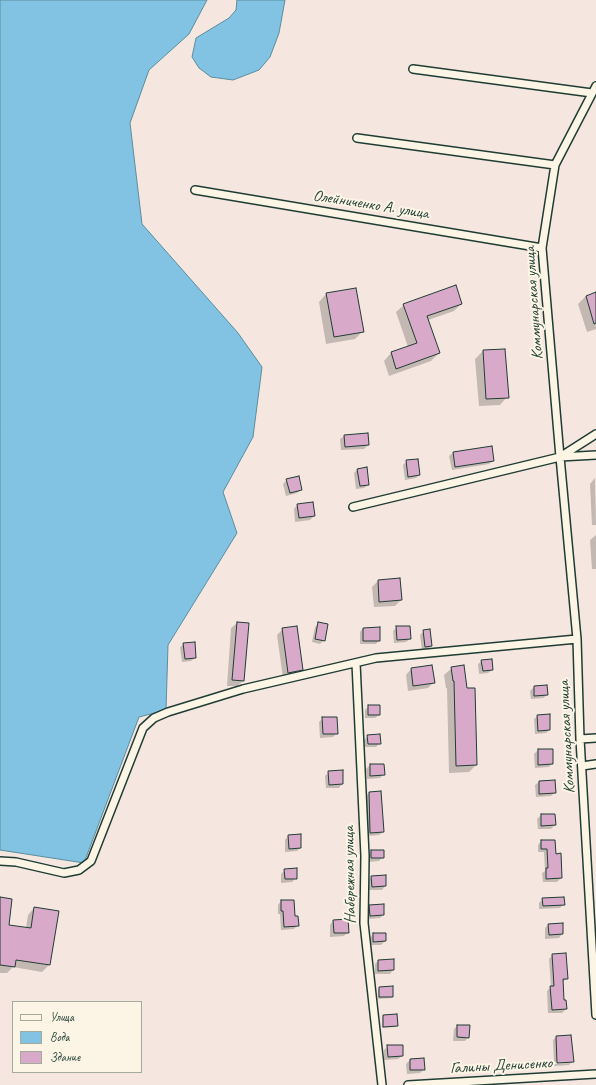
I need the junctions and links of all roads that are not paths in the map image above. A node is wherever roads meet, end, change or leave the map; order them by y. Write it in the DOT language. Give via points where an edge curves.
graph roads {
  1 [pos="413,69"];
  2 [pos="596,86"];
  3 [pos="592,93"];
  4 [pos="357,138"];
  5 [pos="555,165"];
  6 [pos="195,190"];
  7 [pos="542,248"];
  8 [pos="596,434"];
  9 [pos="596,455"];
  10 [pos="560,457"];
  11 [pos="353,507"];
  12 [pos="577,639"];
  13 [pos="356,663"];
  14 [pos="596,738"];
  15 [pos="580,739"];
  16 [pos="596,764"];
  17 [pos="582,766"];
  18 [pos="0,861"];
  19 [pos="596,1015"];
  20 [pos="596,1074"];
  21 [pos="382,1085"];
  22 [pos="408,1085"];
  1 -- 3 [label="street"];
  2 -- 3 [label="street, Коммунарская улица"];
  3 -- 5 [label="street, Коммунарская улица"];
  4 -- 5 [label="street"];
  5 -- 7 [label="street, Коммунарская улица"];
  6 -- 7 [label="street, Олейниченко А. улица"];
  7 -- 10 [label="street, Коммунарская улица"];
  8 -- 10 [label="street"];
  9 -- 10 [label="street"];
  10 -- 11 [label="street"];
  10 -- 12 [label="street, Коммунарская улица"];
  12 -- 13 [label="street" via="376,658"];
  12 -- 15 [label="street, Коммунарская улица"];
  13 -- 18 [label="street" via="243,689 154,718 143,728 91,861 79,870 64,873"];
  13 -- 21 [label="street, Набережная улица" via="365,856 364,923"];
  14 -- 15 [label="street"];
  15 -- 17 [label="street, Коммунарская улица"];
  16 -- 17 [label="street"];
  17 -- 19 [label="street, Коммунарская улица"];
  20 -- 22 [label="street, Галины Денисенко"];
}
